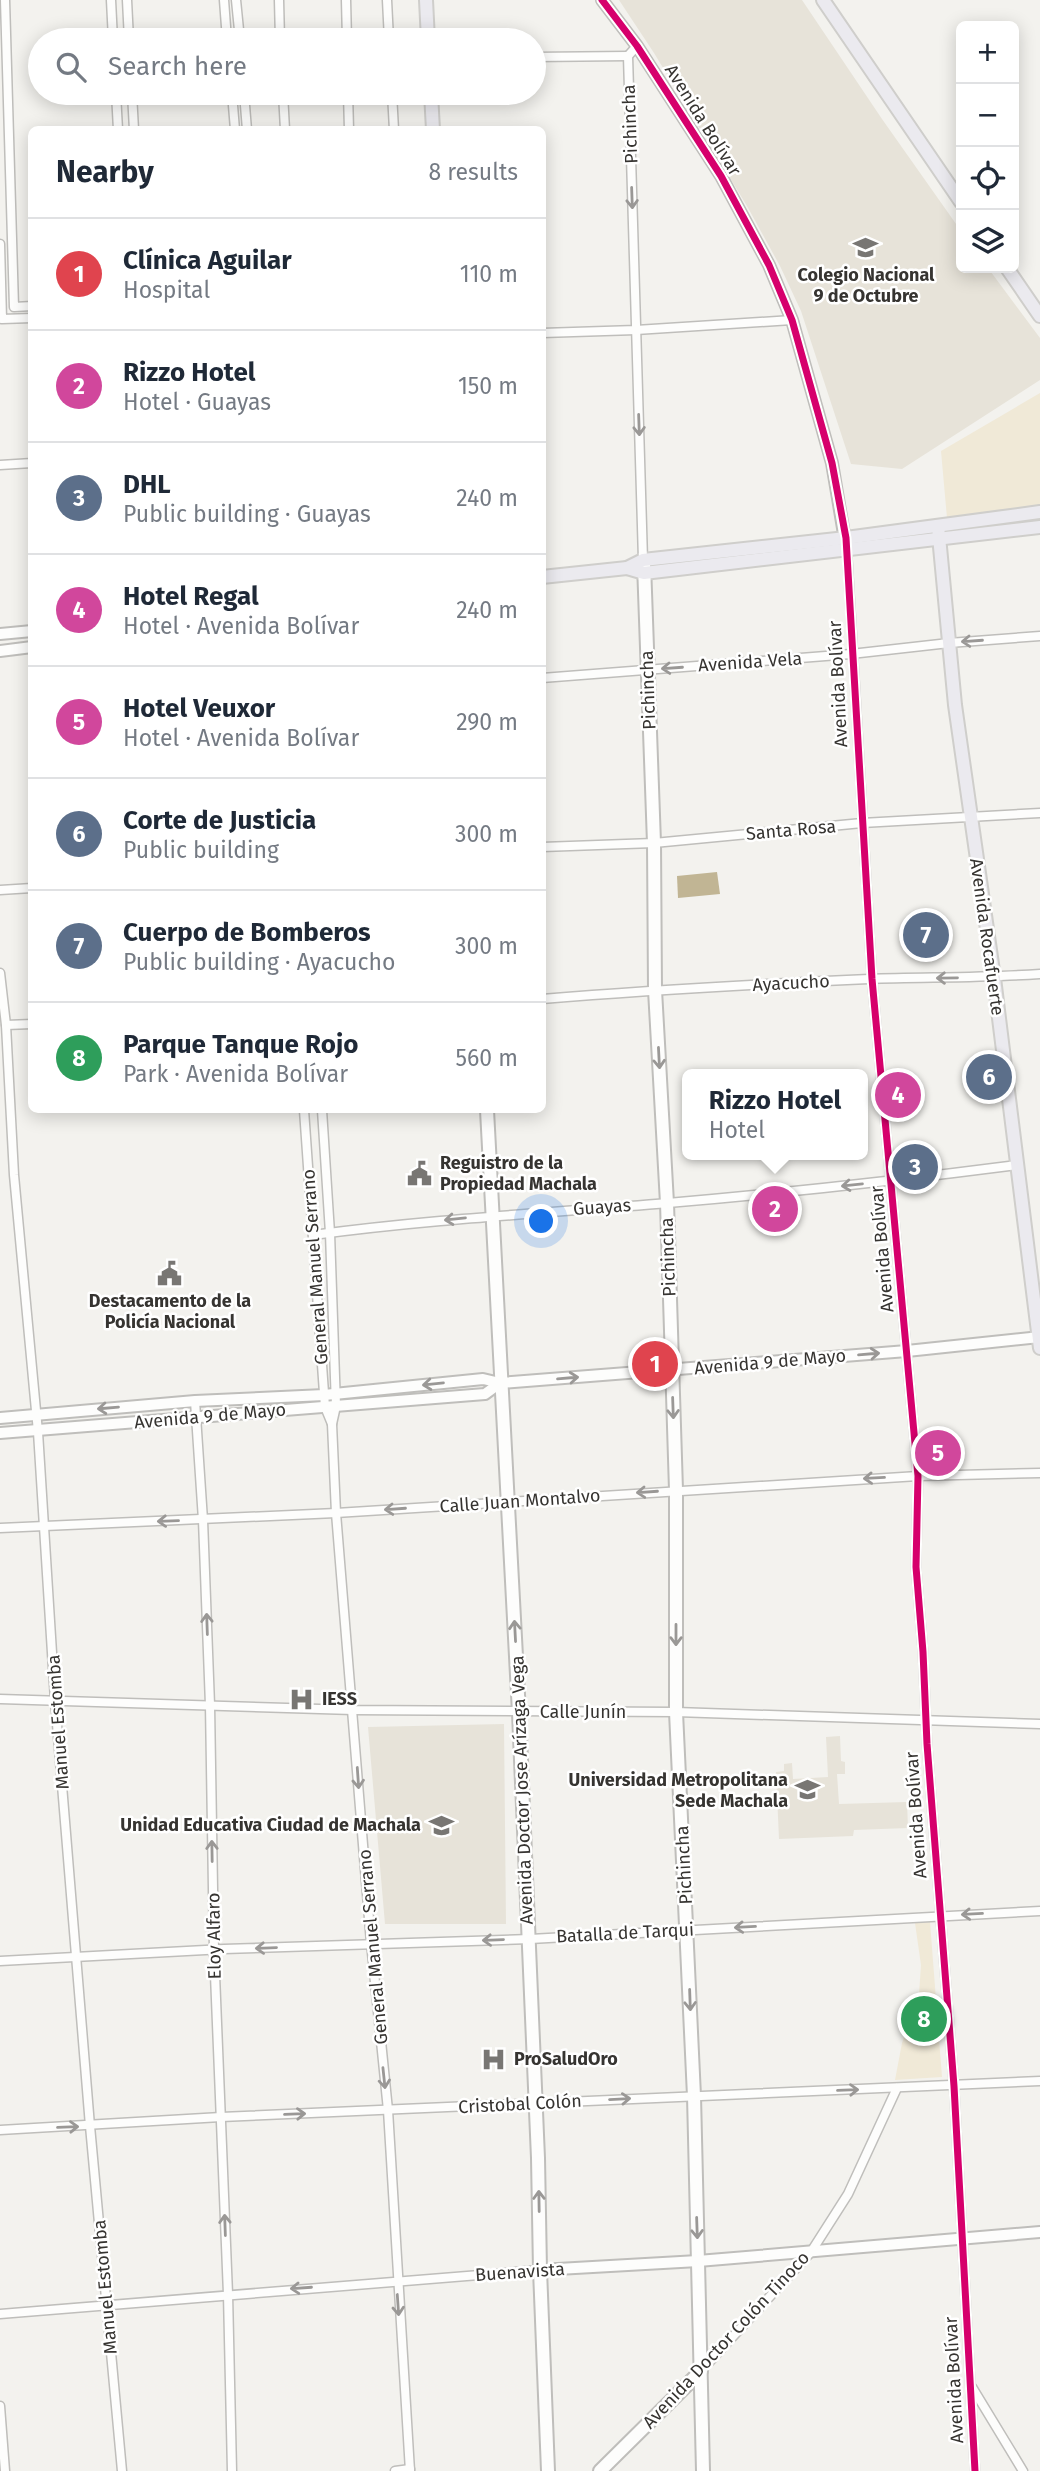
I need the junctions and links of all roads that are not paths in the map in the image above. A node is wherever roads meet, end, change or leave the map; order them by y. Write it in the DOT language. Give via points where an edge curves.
graph roads {
  1 [pos="5,0"];
  2 [pos="111,0"];
  3 [pos="127,0"];
  4 [pos="224,0"];
  5 [pos="236,0"];
  6 [pos="279,0"];
  7 [pos="346,0"];
  8 [pos="387,0"];
  9 [pos="426,0"];
  10 [pos="602,0"];
  11 [pos="823,0"];
  12 [pos="112,28"];
  13 [pos="128,28"];
  14 [pos="226,28"];
  15 [pos="239,28"];
  16 [pos="280,28"];
  17 [pos="347,28"];
  18 [pos="388,28"];
  19 [pos="427,28"];
  20 [pos="637,46"];
  21 [pos="628,56"];
  22 [pos="546,57"];
  23 [pos="117,105"];
  24 [pos="133,105"];
  25 [pos="233,105"];
  26 [pos="245,105"];
  27 [pos="284,105"];
  28 [pos="348,105"];
  29 [pos="393,105"];
  30 [pos="432,105"];
  31 [pos="118,126"];
  32 [pos="134,126"];
  33 [pos="235,126"];
  34 [pos="247,126"];
  35 [pos="285,126"];
  36 [pos="349,126"];
  37 [pos="394,126"];
  38 [pos="433,126"];
  39 [pos="956,195"];
  40 [pos="0,244"];
  41 [pos="1010,273"];
  42 [pos="28,306"];
  43 [pos="1040,316"];
  44 [pos="28,318"];
  45 [pos="792,320"];
  46 [pos="636,330"];
  47 [pos="546,333"];
  48 [pos="28,463"];
  49 [pos="0,465"];
  50 [pos="1040,512"];
  51 [pos="1040,527"];
  52 [pos="939,533"];
  53 [pos="846,545"];
  54 [pos="644,566"];
  55 [pos="546,577"];
  56 [pos="28,631"];
  57 [pos="0,634"];
  58 [pos="1040,636"];
  59 [pos="949,643"];
  60 [pos="28,648"];
  61 [pos="0,651"];
  62 [pos="851,654"];
  63 [pos="648,669"];
  64 [pos="546,678"];
  65 [pos="1040,813"];
  66 [pos="970,817"];
  67 [pos="862,824"];
  68 [pos="654,843"];
  69 [pos="546,847"];
  70 [pos="28,888"];
  71 [pos="0,890"];
  72 [pos="0,973"];
  73 [pos="1040,974"];
  74 [pos="994,978"];
  75 [pos="872,979"];
  76 [pos="656,990"];
  77 [pos="546,999"];
  78 [pos="28,1024"];
  79 [pos="6,1025"];
  80 [pos="304,1113"];
  81 [pos="321,1113"];
  82 [pos="487,1113"];
  83 [pos="1017,1165"];
  84 [pos="892,1181"];
  85 [pos="667,1203"];
  86 [pos="493,1215"];
  87 [pos="330,1233"];
  88 [pos="313,1235"];
  89 [pos="1040,1341"];
  90 [pos="907,1351"];
  91 [pos="671,1370"];
  92 [pos="500,1383"];
  93 [pos="336,1394"];
  94 [pos="324,1395"];
  95 [pos="195,1401"];
  96 [pos="331,1407"];
  97 [pos="36,1415"];
  98 [pos="196,1416"];
  99 [pos="0,1418"];
  100 [pos="38,1432"];
  101 [pos="0,1433"];
  102 [pos="1040,1473"];
  103 [pos="918,1476"];
  104 [pos="676,1490"];
  105 [pos="508,1502"];
  106 [pos="336,1513"];
  107 [pos="203,1520"];
  108 [pos="44,1526"];
  109 [pos="0,1528"];
  110 [pos="0,1699"];
  111 [pos="55,1700"];
  112 [pos="210,1705"];
  113 [pos="353,1710"];
  114 [pos="676,1712"];
  115 [pos="519,1713"];
  116 [pos="926,1721"];
  117 [pos="1040,1724"];
  118 [pos="1040,1911"];
  119 [pos="940,1916"];
  120 [pos="687,1930"];
  121 [pos="528,1939"];
  122 [pos="371,1943"];
  123 [pos="214,1950"];
  124 [pos="76,1958"];
  125 [pos="0,1961"];
  126 [pos="1040,2081"];
  127 [pos="954,2085"];
  128 [pos="897,2088"];
  129 [pos="694,2096"];
  130 [pos="536,2104"];
  131 [pos="388,2110"];
  132 [pos="220,2117"];
  133 [pos="90,2126"];
  134 [pos="0,2130"];
  135 [pos="1040,2232"];
  136 [pos="961,2239"];
  137 [pos="811,2252"];
  138 [pos="698,2261"];
  139 [pos="540,2270"];
  140 [pos="396,2281"];
  141 [pos="228,2294"];
  142 [pos="107,2306"];
  143 [pos="0,2314"];
  144 [pos="701,2371"];
  145 [pos="971,2385"];
  146 [pos="0,2406"];
  147 [pos="410,2470"];
  148 [pos="5,2471"];
  149 [pos="122,2471"];
  150 [pos="232,2471"];
  151 [pos="395,2471"];
  152 [pos="548,2471"];
  153 [pos="600,2471"];
  154 [pos="703,2471"];
  155 [pos="975,2471"];
  156 [pos="1023,2471"];
  1 -- 42 [label="street" via="14,307"];
  2 -- 12 [label="street"];
  3 -- 13 [label="street"];
  4 -- 14 [label="street"];
  5 -- 15 [label="street"];
  6 -- 16 [label="street"];
  7 -- 17 [label="street"];
  8 -- 18 [label="street"];
  9 -- 19 [label="main road"];
  10 -- 20 [label="street, Avenida Bolívar"];
  11 -- 39 [label="main road"];
  20 -- 21 [label="street"];
  20 -- 45 [label="street, Avenida Bolívar" via="721,176 769,265"];
  21 -- 22 [label="street"];
  21 -- 46 [label="street, Pichincha, one-way"];
  23 -- 31 [label="street"];
  24 -- 32 [label="street"];
  25 -- 33 [label="street"];
  26 -- 34 [label="street"];
  27 -- 35 [label="street"];
  28 -- 36 [label="street"];
  29 -- 37 [label="street"];
  30 -- 38 [label="main road"];
  40 -- 44 [label="street" via="2,319"];
  41 -- 43 [label="main road"];
  45 -- 46 [label="street"];
  45 -- 53 [label="street, Avenida Bolívar" via="832,463"];
  46 -- 47 [label="street"];
  46 -- 54 [label="street, Pichincha, one-way"];
  48 -- 49 [label="street"];
  50 -- 52 [label="main road"];
  51 -- 52 [label="main road"];
  52 -- 53 [label="main road"];
  52 -- 59 [label="main road, Avenida Rocafuerte"];
  53 -- 54 [label="main road"];
  53 -- 62 [label="street, Avenida Bolívar"];
  54 -- 55 [label="main road"];
  54 -- 63 [label="main road, Pichincha"];
  56 -- 57 [label="street"];
  58 -- 59 [label="street, Avenida Vela, one-way"];
  59 -- 62 [label="street, Avenida Vela"];
  59 -- 66 [label="main road, Avenida Rocafuerte"];
  60 -- 61 [label="street"];
  62 -- 63 [label="street, Avenida Vela, one-way"];
  62 -- 67 [label="street, Avenida Bolívar"];
  63 -- 64 [label="street, Avenida Vela"];
  63 -- 68 [label="main road, Pichincha"];
  65 -- 66 [label="street, Santa Rosa"];
  66 -- 67 [label="street, Santa Rosa"];
  66 -- 74 [label="main road, Avenida Rocafuerte"];
  67 -- 68 [label="street, Santa Rosa"];
  67 -- 75 [label="street, Avenida Bolívar"];
  68 -- 69 [label="street, Santa Rosa"];
  68 -- 76 [label="main road, Pichincha"];
  70 -- 71 [label="street"];
  72 -- 79 [label="street, Manuel Estomba"];
  73 -- 74 [label="street, Ayacucho"];
  74 -- 75 [label="street, Ayacucho, one-way"];
  74 -- 83 [label="main road, Avenida Rocafuerte"];
  75 -- 76 [label="street, Ayacucho"];
  75 -- 84 [label="street, Avenida Bolívar"];
  76 -- 77 [label="street, Ayacucho"];
  76 -- 85 [label="main road, Pichincha, one-way"];
  78 -- 79 [label="street"];
  79 -- 97 [label="street, Manuel Estomba" via="14,1175"];
  80 -- 88 [label="street, General Manuel Serrano"];
  81 -- 87 [label="street, General Manuel Serrano"];
  82 -- 86 [label="main road, Avenida Doctor Jose Arízaga Vega"];
  83 -- 84 [label="street, Guayas"];
  83 -- 89 [label="main road, Avenida Rocafuerte"];
  84 -- 85 [label="street, Guayas, one-way"];
  84 -- 90 [label="street, Avenida Bolívar"];
  85 -- 86 [label="street, Guayas"];
  85 -- 91 [label="main road, Pichincha"];
  86 -- 87 [label="street, Guayas, one-way"];
  86 -- 92 [label="main road, Avenida Doctor Jose Arízaga Vega"];
  87 -- 88 [label="street, Guayas"];
  87 -- 93 [label="street, General Manuel Serrano"];
  88 -- 94 [label="street, General Manuel Serrano"];
  89 -- 90 [label="street, Avenida 9 de Mayo"];
  91 -- 90 [label="street, Avenida 9 de Mayo, one-way"];
  90 -- 103 [label="street, Avenida Bolívar"];
  92 -- 91 [label="street, Avenida 9 de Mayo, one-way"];
  91 -- 104 [label="main road, Pichincha, one-way"];
  92 -- 93 [label="street, Avenida 9 de Mayo, one-way" via="482,1379"];
  92 -- 96 [label="street, Avenida 9 de Mayo" via="485,1394"];
  92 -- 105 [label="main road, Avenida Doctor Jose Arízaga Vega"];
  93 -- 94 [label="street, Avenida 9 de Mayo"];
  93 -- 96 [label="street, General Manuel Serrano"];
  94 -- 95 [label="street, Avenida 9 de Mayo"];
  94 -- 96 [label="street, General Manuel Serrano"];
  95 -- 97 [label="street, Avenida 9 de Mayo, one-way"];
  95 -- 98 [label="street, Eloy Alfaro"];
  96 -- 98 [label="street, Avenida 9 de Mayo"];
  96 -- 106 [label="street, General Manuel Serrano"];
  97 -- 99 [label="street, Avenida 9 de Mayo"];
  97 -- 100 [label="street, Manuel Estomba"];
  98 -- 100 [label="street, Avenida 9 de Mayo"];
  98 -- 107 [label="street, Eloy Alfaro"];
  100 -- 101 [label="street, Avenida 9 de Mayo"];
  100 -- 108 [label="street, Manuel Estomba"];
  102 -- 103 [label="street, Calle Juan Montalvo"];
  103 -- 104 [label="street, Calle Juan Montalvo, one-way"];
  103 -- 116 [label="street, Avenida Bolívar" via="916,1567"];
  104 -- 105 [label="street, Calle Juan Montalvo, one-way"];
  104 -- 114 [label="main road, Pichincha, one-way"];
  105 -- 106 [label="street, Calle Juan Montalvo, one-way"];
  115 -- 105 [label="main road, Avenida Doctor Jose Arízaga Vega, one-way"];
  106 -- 107 [label="street, Calle Juan Montalvo"];
  106 -- 113 [label="street, General Manuel Serrano"];
  107 -- 108 [label="street, Calle Juan Montalvo, one-way"];
  112 -- 107 [label="street, Eloy Alfaro, one-way"];
  108 -- 109 [label="street, Calle Juan Montalvo"];
  108 -- 111 [label="street, Manuel Estomba"];
  110 -- 111 [label="street, Calle Junín"];
  111 -- 112 [label="street, Calle Junín"];
  111 -- 124 [label="street, Manuel Estomba"];
  112 -- 113 [label="street, Calle Junín"];
  123 -- 112 [label="street, Eloy Alfaro, one-way"];
  113 -- 115 [label="street, Calle Junín"];
  113 -- 122 [label="street, General Manuel Serrano, one-way"];
  114 -- 115 [label="street, Calle Junín"];
  114 -- 116 [label="street, Calle Junín"];
  114 -- 120 [label="main road, Pichincha"];
  115 -- 121 [label="main road, Avenida Doctor Jose Arízaga Vega"];
  116 -- 117 [label="street, Calle Junín"];
  116 -- 119 [label="street, Avenida Bolívar"];
  118 -- 119 [label="street, Batalla de Tarqui, one-way"];
  119 -- 120 [label="street, Batalla de Tarqui, one-way"];
  119 -- 127 [label="street, Avenida Bolívar"];
  120 -- 121 [label="street, Batalla de Tarqui"];
  120 -- 129 [label="main road, Pichincha, one-way"];
  121 -- 122 [label="street, Batalla de Tarqui, one-way"];
  121 -- 130 [label="main road, Avenida Doctor Jose Arízaga Vega"];
  122 -- 123 [label="street, Batalla de Tarqui, one-way"];
  122 -- 131 [label="street, General Manuel Serrano, one-way"];
  123 -- 124 [label="street, Batalla de Tarqui"];
  123 -- 132 [label="street, Eloy Alfaro"];
  124 -- 125 [label="street, Batalla de Tarqui"];
  124 -- 133 [label="street, Manuel Estomba"];
  126 -- 127 [label="street, Cristobal Colón"];
  127 -- 128 [label="street, Cristobal Colón"];
  127 -- 136 [label="street, Avenida Bolívar"];
  129 -- 128 [label="street, Cristobal Colón, one-way"];
  128 -- 137 [label="street, Avenida Doctor Colón Tinoco" via="848,2194"];
  130 -- 129 [label="street, Cristobal Colón, one-way"];
  129 -- 138 [label="main road, Pichincha, one-way"];
  130 -- 131 [label="street, Cristobal Colón"];
  139 -- 130 [label="main road, Avenida Doctor Jose Arízaga Vega, one-way"];
  132 -- 131 [label="street, Cristobal Colón, one-way"];
  131 -- 140 [label="street, General Manuel Serrano"];
  132 -- 133 [label="street, Cristobal Colón"];
  141 -- 132 [label="street, Eloy Alfaro, one-way"];
  134 -- 133 [label="street, Cristobal Colón, one-way"];
  133 -- 142 [label="street, Manuel Estomba"];
  135 -- 136 [label="street, Buenavista"];
  136 -- 137 [label="street, Buenavista"];
  136 -- 145 [label="street, Avenida Bolívar"];
  137 -- 138 [label="street, Buenavista"];
  137 -- 144 [label="street, Avenida Doctor Colón Tinoco"];
  138 -- 139 [label="street, Buenavista"];
  138 -- 144 [label="main road, Pichincha"];
  139 -- 140 [label="street, Buenavista"];
  139 -- 152 [label="main road, Avenida Doctor Jose Arízaga Vega"];
  140 -- 141 [label="street, Buenavista, one-way"];
  140 -- 147 [label="street, General Manuel Serrano, one-way"];
  141 -- 142 [label="street, Buenavista"];
  141 -- 150 [label="street, Eloy Alfaro"];
  142 -- 143 [label="street, Buenavista"];
  142 -- 149 [label="street, Manuel Estomba"];
  144 -- 153 [label="main road, Avenida Doctor Colón Tinoco"];
  144 -- 154 [label="main road, Pichincha"];
  145 -- 155 [label="street, Avenida Bolívar"];
  145 -- 156 [label="street"];
  146 -- 148 [label="street"];
  147 -- 151 [label="street"];
}
